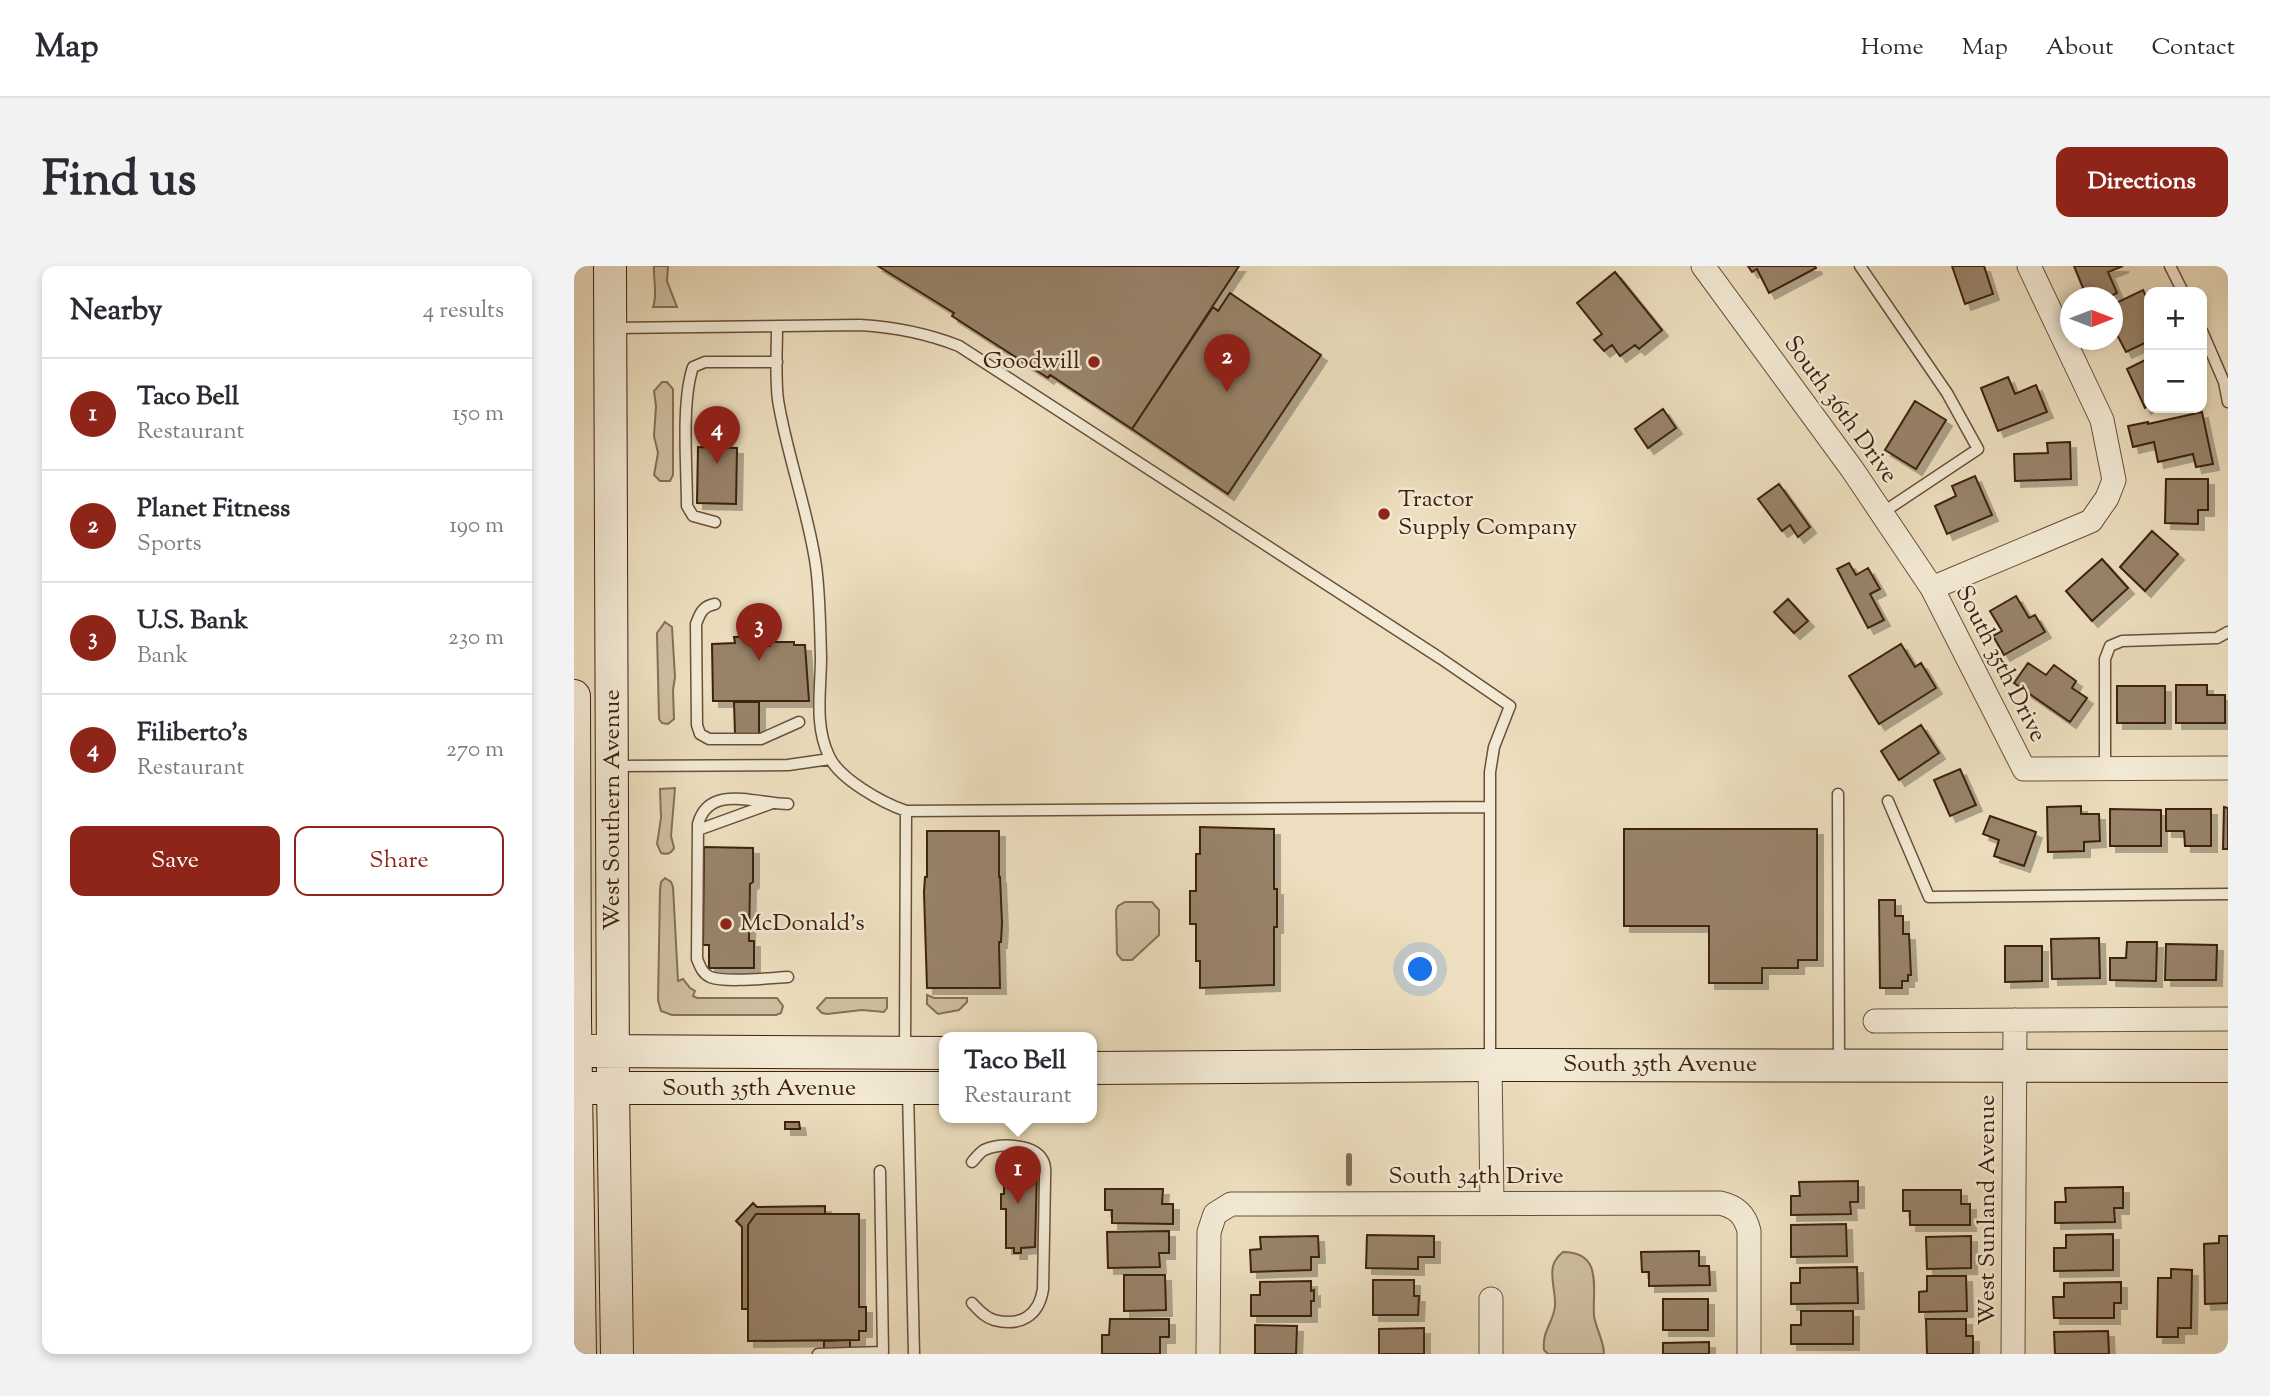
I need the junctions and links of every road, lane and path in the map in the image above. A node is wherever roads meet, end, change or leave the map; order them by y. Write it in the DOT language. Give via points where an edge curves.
graph roads {
  1 [pos="610,266"];
  2 [pos="1703,266"];
  3 [pos="1860,266"];
  4 [pos="2029,266"];
  5 [pos="2170,266"];
  6 [pos="2180,287"];
  7 [pos="777,326"];
  8 [pos="610,328"];
  9 [pos="2207,343"];
  10 [pos="778,362"];
  11 [pos="2228,402"];
  12 [pos="1882,513"];
  13 [pos="715,522"];
  14 [pos="1932,588"];
  15 [pos="715,604"];
  16 [pos="2228,632"];
  17 [pos="574,696"];
  18 [pos="799,722"];
  19 [pos="830,759"];
  20 [pos="612,766"];
  21 [pos="2228,768"];
  22 [pos="2105,769"];
  23 [pos="1838,794"];
  24 [pos="1888,801"];
  25 [pos="770,804"];
  26 [pos="788,804"];
  27 [pos="1488,807"];
  28 [pos="906,811"];
  29 [pos="698,830"];
  30 [pos="2228,894"];
  31 [pos="788,977"];
  32 [pos="2228,1019"];
  33 [pos="2015,1020"];
  34 [pos="1875,1021"];
  35 [pos="574,1051"];
  36 [pos="613,1052"];
  37 [pos="905,1053"];
  38 [pos="939,1053"];
  39 [pos="1490,1065"];
  40 [pos="1839,1066"];
  41 [pos="2015,1066"];
  42 [pos="2228,1066"];
  43 [pos="1097,1068"];
  44 [pos="575,1088"];
  45 [pos="613,1088"];
  46 [pos="908,1088"];
  47 [pos="939,1088"];
  48 [pos="972,1162"];
  49 [pos="880,1171"];
  50 [pos="1492,1203"];
  51 [pos="1491,1299"];
  52 [pos="972,1303"];
  53 [pos="580,1354"];
  54 [pos="617,1354"];
  55 [pos="818,1354"];
  56 [pos="914,1354"];
  57 [pos="1208,1354"];
  58 [pos="1491,1354"];
  59 [pos="1749,1354"];
  60 [pos="2013,1354"];
  1 -- 8 [label="main road, West Southern Avenue"];
  2 -- 12 [label="street, South 36th Drive"];
  3 -- 12 [label="lane" via="1947,393 1978,449"];
  4 -- 14 [label="street" via="2102,420 2114,480 2091,522"];
  5 -- 6 [label="lane"];
  7 -- 8 [label="lane"];
  7 -- 10 [label="lane"];
  7 -- 27 [label="lane" via="897,327 959,346 1492,693 1510,706 1494,747"];
  8 -- 20 [label="main road, West Southern Avenue"];
  9 -- 11 [label="lane"];
  10 -- 13 [label="lane" via="705,362 693,367 687,405 687,506 693,516"];
  10 -- 19 [label="lane" via="779,402 816,568 820,722"];
  12 -- 14 [label="street, South 36th Drive"];
  14 -- 22 [label="street, South 35th Drive" via="2024,769"];
  15 -- 18 [label="lane" via="700,611 696,624 696,725 700,734 709,739 761,739"];
  16 -- 22 [label="lane" via="2217,638 2122,641 2110,646 2105,659"];
  17 -- 35 [label="main road, West Southern Avenue"];
  19 -- 20 [label="lane" via="788,765"];
  19 -- 28 [label="lane" via="866,792"];
  20 -- 36 [label="main road, West Southern Avenue"];
  21 -- 22 [label="street, South 35th Drive"];
  23 -- 40 [label="lane"];
  24 -- 30 [label="lane" via="1929,897"];
  25 -- 26 [label="lane"];
  25 -- 29 [label="lane"];
  25 -- 29 [label="lane" via="718,800 707,805"];
  27 -- 28 [label="lane"];
  27 -- 39 [label="lane"];
  28 -- 37 [label="lane"];
  29 -- 31 [label="lane" via="697,959 702,972 735,979"];
  32 -- 33 [label="street"];
  33 -- 34 [label="street"];
  33 -- 41 [label="street, West Sunland Avenue"];
  35 -- 36 [label="main road, South 35th Avenue"];
  35 -- 44 [label="main road, West Southern Avenue"];
  36 -- 37 [label="main road, South 35th Avenue"];
  36 -- 45 [label="main road, West Southern Avenue"];
  37 -- 38 [label="main road, South 35th Avenue"];
  39 -- 40 [label="main road, South 35th Avenue"];
  39 -- 43 [label="main road, South 35th Avenue"];
  39 -- 50 [label="street"];
  40 -- 41 [label="main road, South 35th Avenue"];
  41 -- 42 [label="main road, South 35th Avenue"];
  41 -- 60 [label="street, West Sunland Avenue"];
  44 -- 45 [label="main road, South 35th Avenue"];
  44 -- 53 [label="main road, West Southern Avenue"];
  45 -- 46 [label="main road, South 35th Avenue"];
  45 -- 54 [label="main road, West Southern Avenue"];
  46 -- 47 [label="main road, South 35th Avenue"];
  46 -- 56 [label="lane"];
  48 -- 52 [label="lane" via="982,1151 996,1146 1029,1149 1044,1163 1045,1180 1043,1289 1038,1306 1033,1314 1012,1321 994,1320"];
  49 -- 55 [label="lane" via="883,1352"];
  50 -- 57 [label="street, South 34th Drive" via="1231,1204 1215,1214 1209,1232"];
  50 -- 59 [label="street, South 34th Drive" via="1731,1206 1746,1220 1749,1231"];
  51 -- 58 [label="street"];
}
